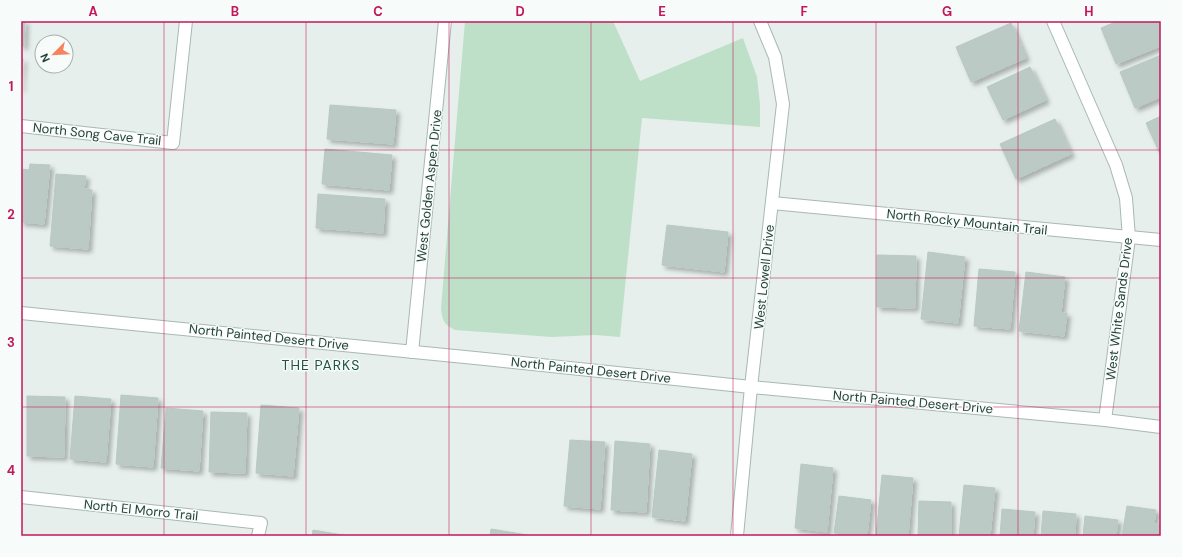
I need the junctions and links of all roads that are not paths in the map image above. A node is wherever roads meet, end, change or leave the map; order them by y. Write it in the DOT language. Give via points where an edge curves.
graph roads {
  1 [pos="186,21"];
  2 [pos="445,21"];
  3 [pos="760,21"];
  4 [pos="1052,21"];
  5 [pos="21,126"];
  6 [pos="772,203"];
  7 [pos="1129,238"];
  8 [pos="1161,240"];
  9 [pos="21,313"];
  10 [pos="412,352"];
  11 [pos="752,387"];
  12 [pos="1105,420"];
  13 [pos="1161,427"];
  14 [pos="21,497"];
  15 [pos="258,536"];
  16 [pos="737,536"];
  1 -- 5 [label="street, North Song Cave Trail" via="173,143"];
  2 -- 10 [label="street, West Golden Aspen Drive"];
  3 -- 6 [label="street, West Lowell Drive" via="774,57 783,104"];
  4 -- 7 [label="street, West White Sands Drive" via="1116,165 1126,198"];
  6 -- 7 [label="street, North Rocky Mountain Trail"];
  6 -- 11 [label="street, West Lowell Drive"];
  7 -- 8 [label="street, North Rocky Mountain Trail"];
  7 -- 12 [label="street, West White Sands Drive"];
  9 -- 10 [label="street, North Painted Desert Drive"];
  10 -- 11 [label="street, North Painted Desert Drive"];
  11 -- 12 [label="street, North Painted Desert Drive"];
  11 -- 16 [label="street, West Lowell Drive"];
  12 -- 13 [label="street, North Painted Desert Drive"];
  14 -- 15 [label="street, North El Morro Trail" via="260,523"];
}
